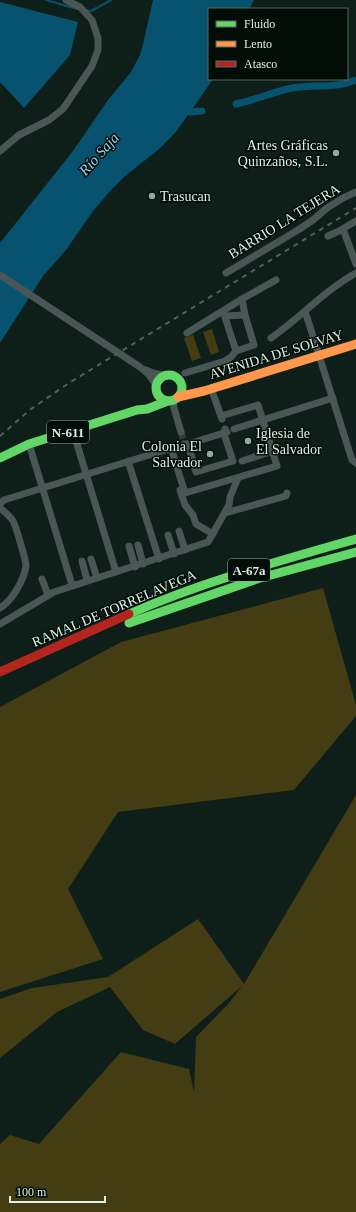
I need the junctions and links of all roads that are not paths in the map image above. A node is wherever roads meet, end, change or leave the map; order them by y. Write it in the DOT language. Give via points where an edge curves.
graph roads {
  1 [pos="66,0"];
  2 [pos="0,151"];
  3 [pos="356,192"];
  4 [pos="356,221"];
  5 [pos="343,229"];
  6 [pos="328,236"];
  7 [pos="356,264"];
  8 [pos="226,273"];
  9 [pos="356,273"];
  10 [pos="0,274"];
  11 [pos="276,280"];
  12 [pos="242,299"];
  13 [pos="305,312"];
  14 [pos="224,314"];
  15 [pos="245,315"];
  16 [pos="187,333"];
  17 [pos="271,338"];
  18 [pos="356,344"];
  19 [pos="236,351"];
  20 [pos="320,356"];
  21 [pos="140,367"];
  22 [pos="186,373"];
  23 [pos="166,376"];
  24 [pos="180,382"];
  25 [pos="156,389"];
  26 [pos="208,390"];
  27 [pos="333,398"];
  28 [pos="173,399"];
  29 [pos="137,410"];
  30 [pos="263,420"];
  31 [pos="73,431"];
  32 [pos="228,431"];
  33 [pos="181,432"];
  34 [pos="29,444"];
  35 [pos="180,445"];
  36 [pos="273,451"];
  37 [pos="0,458"];
  38 [pos="128,461"];
  39 [pos="237,462"];
  40 [pos="356,463"];
  41 [pos="86,475"];
  42 [pos="238,478"];
  43 [pos="42,488"];
  44 [pos="288,493"];
  45 [pos="0,504"];
  46 [pos="0,508"];
  47 [pos="225,513"];
  48 [pos="179,532"];
  49 [pos="213,534"];
  50 [pos="168,535"];
  51 [pos="356,539"];
  52 [pos="138,545"];
  53 [pos="129,546"];
  54 [pos="185,550"];
  55 [pos="356,552"];
  56 [pos="174,554"];
  57 [pos="92,559"];
  58 [pos="159,559"];
  59 [pos="82,561"];
  60 [pos="143,564"];
  61 [pos="135,567"];
  62 [pos="116,572"];
  63 [pos="97,578"];
  64 [pos="42,579"];
  65 [pos="87,580"];
  66 [pos="72,585"];
  67 [pos="48,595"];
  68 [pos="203,596"];
  69 [pos="145,607"];
  70 [pos="0,608"];
  71 [pos="0,624"];
  72 [pos="122,628"];
  73 [pos="100,637"];
  74 [pos="0,669"];
  75 [pos="2,677"];
  1 -- 2 [label="street" via="82,9 92,20 98,38 98,50 92,66 63,109 49,120 19,135"];
  3 -- 8 [label="street, BARRIO LA TEJERA" via="326,208 303,226"];
  4 -- 5 [label="street"];
  5 -- 6 [label="street"];
  5 -- 7 [label="street"];
  9 -- 13 [label="street"];
  10 -- 21 [label="street"];
  11 -- 12 [label="street"];
  12 -- 14 [label="street"];
  12 -- 15 [label="street"];
  13 -- 17 [label="street"];
  13 -- 20 [label="street"];
  14 -- 15 [label="street"];
  14 -- 16 [label="street"];
  14 -- 19 [label="street"];
  15 -- 19 [label="street" via="254,345"];
  18 -- 20 [label="highway, AVENIDA DE SOLVAY / N-611"];
  19 -- 22 [label="street" via="225,361"];
  20 -- 26 [label="highway, AVENIDA DE SOLVAY / N-611"];
  20 -- 27 [label="street"];
  21 -- 23 [label="street" via="153,374"];
  21 -- 25 [label="street" via="149,375"];
  23 -- 24 [label="highway" via="174,377"];
  23 -- 25 [label="highway, N-611" via="160,378"];
  24 -- 26 [label="highway, AVENIDA DE SOLVAY"];
  24 -- 28 [label="highway" via="181,390"];
  25 -- 28 [label="highway" via="162,399"];
  25 -- 29 [label="highway, AVENIDA DE SOLVAY / N-611" via="147,404"];
  26 -- 28 [label="highway, AVENIDA DE SOLVAY / N-611"];
  26 -- 30 [label="street" via="221,418 258,405"];
  27 -- 30 [label="street"];
  27 -- 40 [label="street" via="352,460"];
  28 -- 29 [label="highway, AVENIDA DE SOLVAY / N-611"];
  28 -- 33 [label="street"];
  29 -- 31 [label="highway, AVENIDA DE SOLVAY / N-611"];
  30 -- 32 [label="street"];
  30 -- 36 [label="street"];
  31 -- 34 [label="highway, AVENIDA DE SOLVAY / N-611"];
  31 -- 41 [label="street"];
  32 -- 35 [label="street"];
  32 -- 35 [label="street" via="233,461 196,472"];
  34 -- 37 [label="highway, AVENIDA DE SOLVAY / N-611"];
  34 -- 43 [label="street"];
  35 -- 38 [label="street"];
  35 -- 42 [label="street" via="185,493"];
  35 -- 49 [label="street" via="185,505 196,524"];
  36 -- 39 [label="street"];
  36 -- 42 [label="street" via="277,466"];
  38 -- 41 [label="street"];
  38 -- 58 [label="street"];
  41 -- 43 [label="street"];
  41 -- 62 [label="street"];
  42 -- 47 [label="street"];
  43 -- 45 [label="street" via="4,500"];
  43 -- 66 [label="street"];
  44 -- 47 [label="street" via="286,496"];
  46 -- 70 [label="street" via="14,523 26,565 21,584"];
  47 -- 49 [label="street"];
  48 -- 54 [label="street"];
  49 -- 54 [label="street" via="205,544"];
  50 -- 56 [label="street"];
  51 -- 69 [label="highway, RAMAL DE TORRELAVEGA / A-67a" via="200,586"];
  52 -- 60 [label="street"];
  53 -- 61 [label="street"];
  54 -- 56 [label="street"];
  55 -- 68 [label="highway, RAMAL DE TORRELAVEGA / A-67a"];
  56 -- 58 [label="street"];
  57 -- 63 [label="street"];
  58 -- 60 [label="street"];
  59 -- 65 [label="street"];
  60 -- 61 [label="street"];
  61 -- 62 [label="street"];
  62 -- 63 [label="street"];
  63 -- 65 [label="street"];
  64 -- 67 [label="street"];
  65 -- 66 [label="street"];
  66 -- 67 [label="street"];
  67 -- 71 [label="street"];
  68 -- 72 [label="highway"];
  68 -- 75 [label="highway, RAMAL DE TORRELAVEGA / A-67a" via="94,636"];
  69 -- 74 [label="highway" via="122,614"];
  69 -- 75 [label="highway, RAMAL DE TORRELAVEGA / A-67a"];
  73 -- 75 [label="highway"];
}
